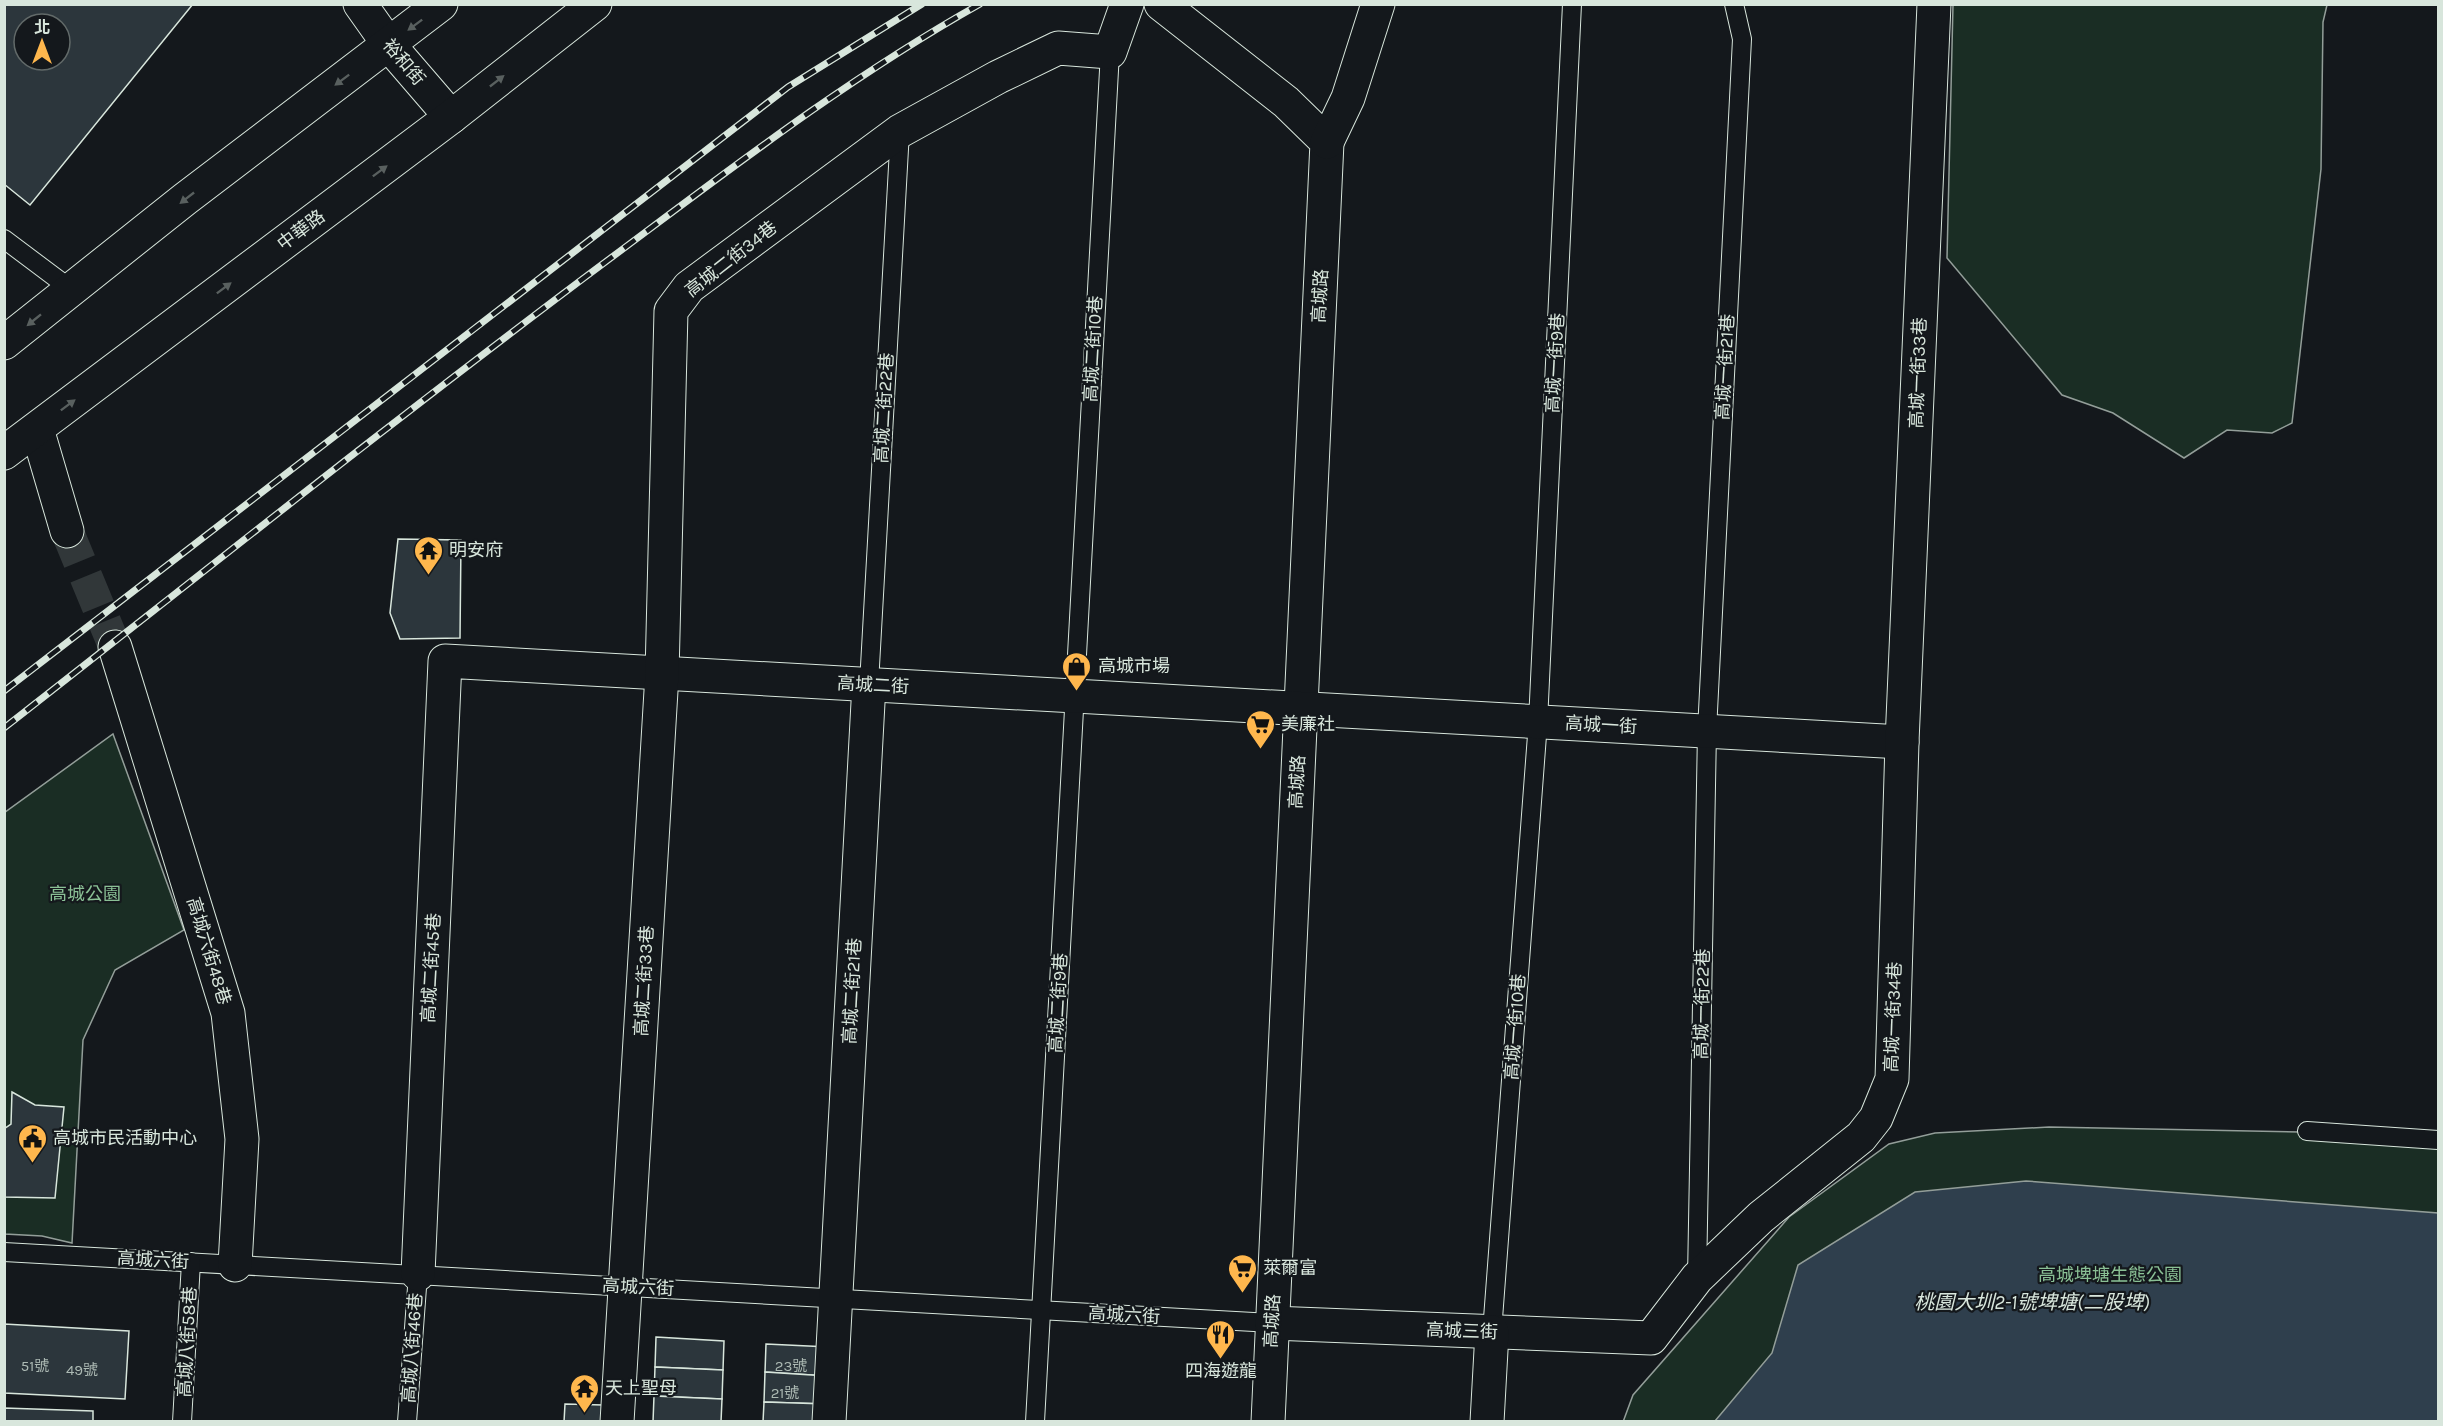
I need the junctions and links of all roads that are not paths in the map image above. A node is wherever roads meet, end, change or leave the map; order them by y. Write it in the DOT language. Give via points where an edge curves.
graph roads {
  1 [pos="360,4"];
  2 [pos="441,4"];
  3 [pos="595,4"];
  4 [pos="1127,4"];
  5 [pos="1161,4"];
  6 [pos="1378,4"];
  7 [pos="1572,4"];
  8 [pos="1734,4"];
  9 [pos="1934,4"];
  10 [pos="388,45"];
  11 [pos="1110,52"];
  12 [pos="451,117"];
  13 [pos="900,131"];
  14 [pos="1327,142"];
  15 [pos="4,239"];
  16 [pos="72,290"];
  17 [pos="4,343"];
  18 [pos="37,429"];
  19 [pos="4,453"];
  20 [pos="67,531"];
  21 [pos="115,647"];
  22 [pos="445,661"];
  23 [pos="662,674"];
  24 [pos="869,684"];
  25 [pos="1075,696"];
  26 [pos="1301,709"];
  27 [pos="1538,722"];
  28 [pos="1707,731"];
  29 [pos="1902,742"];
  30 [pos="2307,1131"];
  31 [pos="2439,1140"];
  32 [pos="4,1252"];
  33 [pos="191,1262"];
  34 [pos="235,1265"];
  35 [pos="418,1274"];
  36 [pos="1697,1278"];
  37 [pos="626,1287"];
  38 [pos="836,1299"];
  39 [pos="1040,1310"];
  40 [pos="1272,1323"];
  41 [pos="1492,1332"];
  42 [pos="1651,1338"];
  43 [pos="182,1422"];
  44 [pos="407,1422"];
  45 [pos="617,1422"];
  46 [pos="830,1422"];
  47 [pos="1035,1422"];
  48 [pos="1268,1422"];
  49 [pos="1487,1422"];
  1 -- 10 [label="street, 裕和街"];
  2 -- 10 [label="street, one-way"];
  12 -- 3 [label="street, 中華路, one-way"];
  4 -- 11 [label="street, 高城二街10巷"];
  5 -- 14 [label="street" via="1286,102"];
  6 -- 14 [label="street, 高城路" via="1348,98"];
  7 -- 27 [label="lane, 高城一街9巷"];
  8 -- 28 [label="lane, 高城一街21巷" via="1742,39"];
  9 -- 29 [label="street, 高城一街33巷"];
  10 -- 12 [label="street, 裕和街"];
  10 -- 16 [label="street, one-way"];
  11 -- 13 [label="street, 高城二街34巷" via="1058,48"];
  11 -- 25 [label="lane, 高城二街10巷"];
  18 -- 12 [label="street, 中華路, one-way"];
  13 -- 23 [label="street, 高城二街34巷" via="689,287 671,311"];
  13 -- 24 [label="lane, 高城二街22巷"];
  14 -- 26 [label="street, 高城路"];
  15 -- 16 [label="lane"];
  16 -- 17 [label="street, one-way"];
  18 -- 19 [label="street, 中華路"];
  18 -- 20 [label="street"];
  21 -- 34 [label="street, 高城六街48巷" via="228,1013 242,1139"];
  22 -- 23 [label="street, 高城二街"];
  22 -- 35 [label="street, 高城二街45巷"];
  23 -- 24 [label="street, 高城二街"];
  23 -- 37 [label="street, 高城二街33巷"];
  24 -- 25 [label="street, 高城二街"];
  24 -- 38 [label="street, 高城二街21巷"];
  25 -- 26 [label="street, 高城二街"];
  25 -- 39 [label="lane, 高城二街9巷"];
  26 -- 27 [label="street, 高城一街"];
  26 -- 40 [label="street, 高城路"];
  27 -- 28 [label="street, 高城一街"];
  27 -- 41 [label="lane, 高城一街10巷"];
  28 -- 29 [label="street, 高城一街"];
  28 -- 36 [label="lane, 高城一街22巷"];
  29 -- 36 [label="street, 高城一街34巷" via="1892,1079 1876,1118 1861,1137 1761,1217"];
  30 -- 31 [label="lane"];
  32 -- 33 [label="lane, 高城六街"];
  33 -- 34 [label="lane, 高城六街"];
  33 -- 43 [label="lane, 高城八街58巷"];
  34 -- 35 [label="lane, 高城六街"];
  35 -- 37 [label="lane, 高城六街"];
  35 -- 44 [label="lane, 高城八街46巷"];
  36 -- 42 [label="street, 高城一街34巷"];
  37 -- 38 [label="lane, 高城六街"];
  37 -- 45 [label="street, 高城二街33巷"];
  38 -- 39 [label="lane, 高城六街"];
  38 -- 46 [label="street, 高城二街21巷"];
  39 -- 40 [label="lane, 高城六街"];
  39 -- 47 [label="lane, 高城二街9巷"];
  40 -- 41 [label="street, 高城三街"];
  40 -- 48 [label="street, 高城路"];
  41 -- 42 [label="street, 高城三街"];
  41 -- 49 [label="street"];
}
